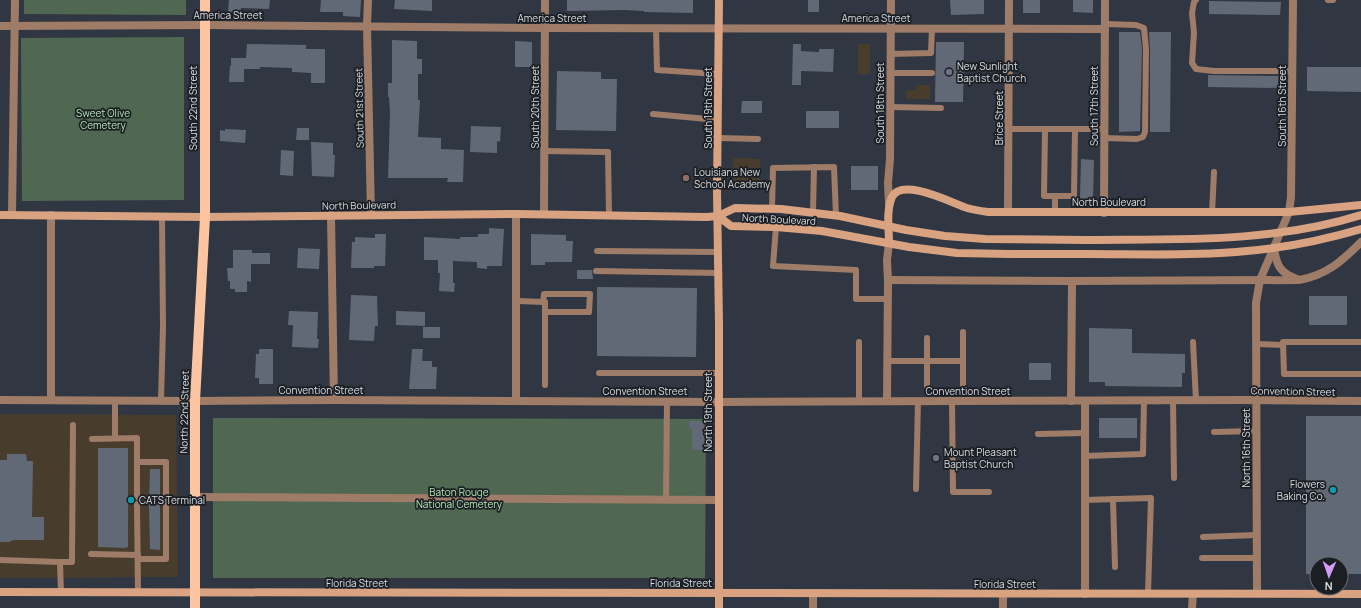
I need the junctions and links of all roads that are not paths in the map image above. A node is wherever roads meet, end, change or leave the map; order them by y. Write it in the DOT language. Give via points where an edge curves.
graph roads {
  1 [pos="15,0"];
  2 [pos="205,0"];
  3 [pos="368,0"];
  4 [pos="545,0"];
  5 [pos="719,0"];
  6 [pos="891,0"];
  7 [pos="1009,0"];
  8 [pos="1104,0"];
  9 [pos="1196,0"];
  10 [pos="1293,0"];
  11 [pos="1328,0"];
  12 [pos="1333,0"];
  13 [pos="205,25"];
  14 [pos="0,26"];
  15 [pos="15,26"];
  16 [pos="367,26"];
  17 [pos="1105,26"];
  18 [pos="545,28"];
  19 [pos="656,28"];
  20 [pos="718,28"];
  21 [pos="891,28"];
  22 [pos="932,28"];
  23 [pos="1009,28"];
  24 [pos="891,54"];
  25 [pos="1292,71"];
  26 [pos="932,73"];
  27 [pos="718,74"];
  28 [pos="891,74"];
  29 [pos="890,107"];
  30 [pos="941,108"];
  31 [pos="653,114"];
  32 [pos="718,120"];
  33 [pos="1009,129"];
  34 [pos="1045,129"];
  35 [pos="1075,129"];
  36 [pos="1104,129"];
  37 [pos="718,138"];
  38 [pos="1104,138"];
  39 [pos="758,139"];
  40 [pos="545,151"];
  41 [pos="814,167"];
  42 [pos="1214,172"];
  43 [pos="1055,196"];
  44 [pos="1361,205"];
  45 [pos="889,206"];
  46 [pos="772,209"];
  47 [pos="813,212"];
  48 [pos="1008,212"];
  49 [pos="1055,212"];
  50 [pos="1104,212"];
  51 [pos="1289,212"];
  52 [pos="1212,213"];
  53 [pos="0,214"];
  54 [pos="12,214"];
  55 [pos="516,214"];
  56 [pos="544,214"];
  57 [pos="331,215"];
  58 [pos="371,215"];
  59 [pos="609,215"];
  60 [pos="1361,215"];
  61 [pos="51,216"];
  62 [pos="162,216"];
  63 [pos="718,216"];
  64 [pos="836,216"];
  65 [pos="205,217"];
  66 [pos="889,226"];
  67 [pos="776,227"];
  68 [pos="1361,230"];
  69 [pos="1361,242"];
  70 [pos="889,244"];
  71 [pos="1274,247"];
  72 [pos="597,250"];
  73 [pos="718,252"];
  74 [pos="596,271"];
  75 [pos="718,273"];
  76 [pos="888,280"];
  77 [pos="1260,280"];
  78 [pos="1299,280"];
  79 [pos="1072,281"];
  80 [pos="888,299"];
  81 [pos="516,301"];
  82 [pos="543,302"];
  83 [pos="545,312"];
  84 [pos="963,332"];
  85 [pos="927,338"];
  86 [pos="859,342"];
  87 [pos="1193,342"];
  88 [pos="1361,342"];
  89 [pos="1256,344"];
  90 [pos="1283,345"];
  91 [pos="887,361"];
  92 [pos="927,361"];
  93 [pos="963,361"];
  94 [pos="599,373"];
  95 [pos="718,373"];
  96 [pos="1361,374"];
  97 [pos="545,385"];
  98 [pos="963,385"];
  99 [pos="928,386"];
  100 [pos="0,400"];
  101 [pos="51,400"];
  102 [pos="334,400"];
  103 [pos="1144,400"];
  104 [pos="1173,400"];
  105 [pos="1196,400"];
  106 [pos="1255,400"];
  107 [pos="115,401"];
  108 [pos="162,401"];
  109 [pos="195,401"];
  110 [pos="516,401"];
  111 [pos="667,401"];
  112 [pos="859,401"];
  113 [pos="887,401"];
  114 [pos="918,401"];
  115 [pos="952,401"];
  116 [pos="1071,401"];
  117 [pos="1085,401"];
  118 [pos="1361,401"];
  119 [pos="718,402"];
  120 [pos="73,425"];
  121 [pos="1256,430"];
  122 [pos="1214,432"];
  123 [pos="1084,433"];
  124 [pos="1038,434"];
  125 [pos="115,438"];
  126 [pos="92,439"];
  127 [pos="1084,456"];
  128 [pos="137,462"];
  129 [pos="1174,478"];
  130 [pos="916,489"];
  131 [pos="989,492"];
  132 [pos="195,497"];
  133 [pos="666,499"];
  134 [pos="1113,499"];
  135 [pos="719,500"];
  136 [pos="1084,500"];
  137 [pos="1256,535"];
  138 [pos="1203,537"];
  139 [pos="91,554"];
  140 [pos="138,557"];
  141 [pos="1202,558"];
  142 [pos="1256,558"];
  143 [pos="0,560"];
  144 [pos="60,562"];
  145 [pos="1115,567"];
  146 [pos="0,592"];
  147 [pos="61,593"];
  148 [pos="138,593"];
  149 [pos="195,593"];
  150 [pos="719,593"];
  151 [pos="813,593"];
  152 [pos="1257,593"];
  153 [pos="1002,594"];
  154 [pos="1084,594"];
  155 [pos="1148,594"];
  156 [pos="1193,594"];
  157 [pos="1361,594"];
  158 [pos="196,608"];
  159 [pos="719,608"];
  160 [pos="813,608"];
  161 [pos="1003,608"];
  162 [pos="1192,608"];
  1 -- 15 [label="street"];
  2 -- 13 [label="main road, South 22nd Street"];
  3 -- 16 [label="street, South 21st Street"];
  4 -- 18 [label="street, South 20th Street"];
  5 -- 20 [label="street, South 19th Street"];
  6 -- 21 [label="street, South 18th Street"];
  7 -- 23 [label="street, Brice Street"];
  8 -- 17 [label="street, South 17th Street"];
  9 -- 25 [label="lane" via="1192,13 1192,63 1196,69 1214,72"];
  10 -- 25 [label="street, South 16th Street"];
  11 -- 12 [label="lane"];
  13 -- 15 [label="street, America Street"];
  13 -- 16 [label="street, America Street"];
  13 -- 65 [label="main road, South 22nd Street"];
  14 -- 15 [label="street, America Street"];
  15 -- 54 [label="street"];
  16 -- 18 [label="street, America Street"];
  16 -- 58 [label="street, South 21st Street"];
  17 -- 23 [label="street, America Street"];
  17 -- 36 [label="street, South 17th Street"];
  17 -- 38 [label="lane" via="1136,25 1144,28 1146,49 1143,137"];
  18 -- 19 [label="street, America Street"];
  18 -- 40 [label="street, South 20th Street"];
  19 -- 20 [label="street, America Street"];
  19 -- 27 [label="lane" via="657,70"];
  20 -- 21 [label="street, America Street"];
  20 -- 27 [label="street, South 19th Street"];
  21 -- 22 [label="street, America Street"];
  21 -- 24 [label="street, South 18th Street"];
  22 -- 23 [label="street, America Street"];
  22 -- 24 [label="lane" via="931,54"];
  23 -- 33 [label="street, Brice Street"];
  24 -- 28 [label="street, South 18th Street"];
  25 -- 51 [label="street, South 16th Street" via="1292,187"];
  26 -- 28 [label="lane"];
  27 -- 32 [label="street, South 19th Street"];
  28 -- 29 [label="street, South 18th Street"];
  29 -- 30 [label="lane"];
  29 -- 45 [label="street, South 18th Street"];
  31 -- 32 [label="lane"];
  32 -- 37 [label="street, South 19th Street"];
  33 -- 34 [label="lane"];
  33 -- 48 [label="street, Brice Street"];
  34 -- 35 [label="lane"];
  34 -- 43 [label="lane" via="1044,196"];
  35 -- 36 [label="lane"];
  35 -- 43 [label="lane" via="1074,196"];
  36 -- 38 [label="street, South 17th Street"];
  37 -- 39 [label="lane"];
  37 -- 63 [label="street, South 19th Street"];
  38 -- 50 [label="street, South 17th Street"];
  40 -- 56 [label="street, South 20th Street"];
  40 -- 59 [label="lane" via="608,152"];
  41 -- 46 [label="lane" via="773,168"];
  41 -- 47 [label="lane"];
  41 -- 64 [label="lane" via="834,167"];
  42 -- 52 [label="lane"];
  43 -- 49 [label="lane"];
  44 -- 51 [label="street, North Boulevard"];
  45 -- 48 [label="street, North Boulevard" via="896,193 907,190 923,192 979,211"];
  45 -- 66 [label="street"];
  46 -- 47 [label="street, North Boulevard"];
  46 -- 63 [label="street, North Boulevard" via="735,208"];
  47 -- 64 [label="street, North Boulevard"];
  48 -- 49 [label="street, North Boulevard"];
  49 -- 50 [label="street, North Boulevard"];
  50 -- 52 [label="street, North Boulevard"];
  51 -- 52 [label="street, North Boulevard"];
  51 -- 71 [label="street, North 16th Street"];
  53 -- 54 [label="street, North Boulevard"];
  54 -- 61 [label="street, North Boulevard"];
  55 -- 56 [label="street, North Boulevard"];
  55 -- 58 [label="street, North Boulevard"];
  55 -- 81 [label="street"];
  56 -- 59 [label="street, North Boulevard"];
  57 -- 58 [label="street, North Boulevard"];
  57 -- 65 [label="street, North Boulevard"];
  57 -- 102 [label="street"];
  59 -- 63 [label="street, North Boulevard"];
  60 -- 66 [label="street, North Boulevard, bridge" via="1281,233 1241,238 985,240"];
  61 -- 62 [label="street, North Boulevard"];
  61 -- 101 [label="street"];
  62 -- 65 [label="street, North Boulevard"];
  62 -- 108 [label="lane"];
  63 -- 67 [label="street, North Boulevard" via="731,226"];
  63 -- 73 [label="street, North 19th Street"];
  64 -- 66 [label="street, North Boulevard"];
  65 -- 109 [label="main road, North 22nd Street"];
  66 -- 70 [label="street"];
  67 -- 70 [label="street, North Boulevard" via="822,231"];
  67 -- 80 [label="lane" via="773,266 856,270 856,299"];
  68 -- 70 [label="street, North Boulevard, bridge" via="1311,242 1260,250 1204,254 957,253"];
  69 -- 78 [label="street" via="1330,270"];
  70 -- 76 [label="street"];
  71 -- 77 [label="street, North 16th Street"];
  71 -- 78 [label="street" via="1280,268 1288,276"];
  72 -- 73 [label="lane"];
  73 -- 75 [label="street, North 19th Street"];
  74 -- 75 [label="lane"];
  75 -- 95 [label="street, North 19th Street"];
  76 -- 79 [label="street"];
  76 -- 80 [label="street"];
  77 -- 78 [label="street"];
  77 -- 79 [label="street"];
  77 -- 89 [label="street, North 16th Street" via="1256,303"];
  79 -- 116 [label="street"];
  80 -- 91 [label="street"];
  81 -- 82 [label="lane"];
  81 -- 110 [label="street"];
  82 -- 83 [label="lane"];
  82 -- 83 [label="lane" via="544,294 590,294 589,312"];
  83 -- 97 [label="lane"];
  84 -- 93 [label="lane"];
  85 -- 92 [label="lane"];
  86 -- 112 [label="lane"];
  87 -- 105 [label="lane"];
  88 -- 90 [label="lane" via="1283,342"];
  89 -- 90 [label="lane"];
  89 -- 106 [label="street, North 16th Street"];
  90 -- 96 [label="lane" via="1284,374"];
  91 -- 92 [label="lane"];
  91 -- 113 [label="street"];
  92 -- 93 [label="lane"];
  92 -- 99 [label="lane"];
  93 -- 98 [label="lane"];
  94 -- 95 [label="lane"];
  95 -- 119 [label="street, North 19th Street"];
  100 -- 101 [label="street, Convention Street"];
  101 -- 107 [label="street, Convention Street"];
  102 -- 109 [label="street, Convention Street"];
  102 -- 110 [label="street, Convention Street"];
  103 -- 104 [label="street, Convention Street"];
  103 -- 117 [label="street, Convention Street"];
  103 -- 127 [label="lane" via="1143,454"];
  104 -- 105 [label="street, Convention Street"];
  104 -- 129 [label="lane"];
  105 -- 106 [label="street, Convention Street"];
  106 -- 118 [label="street, Convention Street"];
  106 -- 121 [label="street, North 16th Street"];
  107 -- 108 [label="street, Convention Street"];
  107 -- 125 [label="lane"];
  108 -- 109 [label="street, Convention Street"];
  109 -- 132 [label="main road, North 22nd Street"];
  110 -- 111 [label="street, Convention Street"];
  111 -- 119 [label="street, Convention Street"];
  111 -- 133 [label="lane"];
  112 -- 113 [label="street, Convention Street"];
  112 -- 119 [label="street, Convention Street"];
  113 -- 114 [label="street, Convention Street"];
  114 -- 115 [label="street, Convention Street"];
  114 -- 130 [label="lane"];
  115 -- 116 [label="street, Convention Street"];
  115 -- 131 [label="lane" via="953,492"];
  116 -- 117 [label="street, Convention Street"];
  117 -- 123 [label="street"];
  119 -- 135 [label="street, North 19th Street"];
  120 -- 144 [label="lane" via="72,562"];
  121 -- 122 [label="lane"];
  121 -- 137 [label="street, North 16th Street"];
  123 -- 124 [label="lane"];
  123 -- 127 [label="street"];
  125 -- 126 [label="lane"];
  125 -- 128 [label="lane" via="137,438"];
  127 -- 136 [label="street"];
  128 -- 140 [label="lane"];
  128 -- 140 [label="lane" via="166,462 166,559"];
  132 -- 133 [label="street"];
  132 -- 149 [label="main road, North 22nd Street"];
  133 -- 135 [label="street"];
  134 -- 136 [label="lane"];
  134 -- 145 [label="lane"];
  134 -- 155 [label="lane" via="1151,498"];
  135 -- 150 [label="street, North 19th Street"];
  136 -- 154 [label="street"];
  137 -- 138 [label="lane"];
  137 -- 142 [label="street, North 16th Street"];
  139 -- 140 [label="lane"];
  140 -- 148 [label="lane"];
  141 -- 142 [label="lane"];
  142 -- 152 [label="street, North 16th Street"];
  143 -- 144 [label="lane"];
  144 -- 147 [label="lane"];
  146 -- 147 [label="street, Florida Street"];
  147 -- 148 [label="street, Florida Street"];
  148 -- 149 [label="street, Florida Street"];
  149 -- 150 [label="street, Florida Street"];
  149 -- 158 [label="main road, North 22nd Street"];
  150 -- 151 [label="street, Florida Street"];
  150 -- 159 [label="street, North 19th Street"];
  151 -- 153 [label="street, Florida Street"];
  151 -- 160 [label="street"];
  152 -- 156 [label="street, Florida Street"];
  152 -- 157 [label="street, Florida Street"];
  153 -- 154 [label="street, Florida Street"];
  153 -- 161 [label="street"];
  154 -- 155 [label="street, Florida Street"];
  155 -- 156 [label="street, Florida Street"];
  156 -- 162 [label="street"];
}
